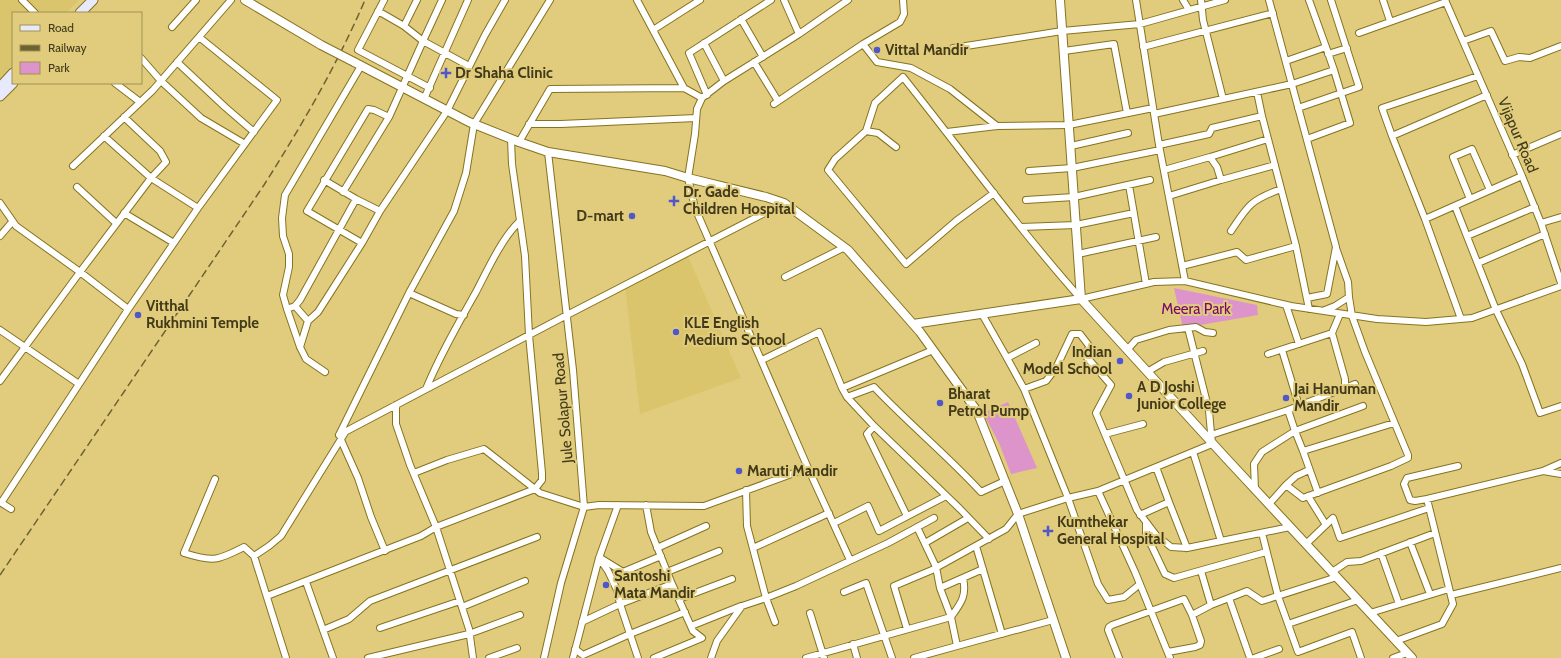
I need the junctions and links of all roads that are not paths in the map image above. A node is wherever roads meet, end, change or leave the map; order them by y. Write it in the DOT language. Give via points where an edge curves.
graph roads {
  1 [pos="22,0"];
  2 [pos="84,0"];
  3 [pos="92,0"];
  4 [pos="196,0"];
  5 [pos="231,0"];
  6 [pos="245,0"];
  7 [pos="384,0"];
  8 [pos="417,0"];
  9 [pos="442,0"];
  10 [pos="468,0"];
  11 [pos="505,0"];
  12 [pos="550,0"];
  13 [pos="637,0"];
  14 [pos="700,0"];
  15 [pos="771,0"];
  16 [pos="784,0"];
  17 [pos="848,0"];
  18 [pos="903,0"];
  19 [pos="1062,0"];
  20 [pos="1136,0"];
  21 [pos="1182,0"];
  22 [pos="1225,0"];
  23 [pos="1269,0"];
  24 [pos="1309,0"];
  25 [pos="1331,0"];
  26 [pos="1383,0"];
  27 [pos="1446,1"];
  28 [pos="1201,3"];
  29 [pos="1189,10"];
  30 [pos="378,11"];
  31 [pos="34,12"];
  32 [pos="73,12"];
  33 [pos="81,12"];
  34 [pos="1273,13"];
  35 [pos="741,19"];
  36 [pos="1390,21"];
  37 [pos="1140,24"];
  38 [pos="404,26"];
  39 [pos="172,27"];
  40 [pos="653,30"];
  41 [pos="1062,31"];
  42 [pos="1206,31"];
  43 [pos="1359,33"];
  44 [pos="799,34"];
  45 [pos="199,37"];
  46 [pos="423,41"];
  47 [pos="1463,41"];
  48 [pos="704,43"];
  49 [pos="863,44"];
  50 [pos="1561,46"];
  51 [pos="1143,47"];
  52 [pos="1326,47"];
  53 [pos="953,48"];
  54 [pos="1347,48"];
  55 [pos="1064,51"];
  56 [pos="444,53"];
  57 [pos="1328,54"];
  58 [pos="763,57"];
  59 [pos="142,59"];
  60 [pos="1286,61"];
  61 [pos="177,62"];
  62 [pos="754,62"];
  63 [pos="358,64"];
  64 [pos="469,66"];
  65 [pos="1334,70"];
  66 [pos="12,74"];
  67 [pos="406,76"];
  68 [pos="1478,76"];
  69 [pos="161,81"];
  70 [pos="724,82"];
  71 [pos="12,84"];
  72 [pos="116,84"];
  73 [pos="1292,84"];
  74 [pos="0,87"];
  75 [pos="402,87"];
  76 [pos="430,88"];
  77 [pos="684,88"];
  78 [pos="1257,92"];
  79 [pos="1341,94"];
  80 [pos="1487,95"];
  81 [pos="0,96"];
  82 [pos="704,96"];
  83 [pos="424,99"];
  84 [pos="1223,99"];
  85 [pos="140,102"];
  86 [pos="1298,108"];
  87 [pos="447,111"];
  88 [pos="1154,111"];
  89 [pos="1127,113"];
  90 [pos="1262,116"];
  91 [pos="124,117"];
  92 [pos="388,117"];
  93 [pos="696,118"];
  94 [pos="474,124"];
  95 [pos="529,124"];
  96 [pos="1069,125"];
  97 [pos="998,126"];
  98 [pos="866,131"];
  99 [pos="254,132"];
  100 [pos="947,132"];
  101 [pos="1128,133"];
  102 [pos="1561,134"];
  103 [pos="104,136"];
  104 [pos="1392,136"];
  105 [pos="1268,139"];
  106 [pos="1307,139"];
  107 [pos="515,141"];
  108 [pos="245,144"];
  109 [pos="1071,146"];
  110 [pos="896,147"];
  111 [pos="1160,147"];
  112 [pos="548,152"];
  113 [pos="1512,155"];
  114 [pos="1210,157"];
  115 [pos="1275,165"];
  116 [pos="73,166"];
  117 [pos="1072,168"];
  118 [pos="1164,170"];
  119 [pos="1029,171"];
  120 [pos="1522,176"];
  121 [pos="151,178"];
  122 [pos="688,178"];
  123 [pos="324,180"];
  124 [pos="1150,180"];
  125 [pos="1221,180"];
  126 [pos="1129,185"];
  127 [pos="77,187"];
  128 [pos="1281,189"];
  129 [pos="1490,190"];
  130 [pos="343,192"];
  131 [pos="994,193"];
  132 [pos="1170,196"];
  133 [pos="1074,197"];
  134 [pos="356,199"];
  135 [pos="1470,199"];
  136 [pos="1026,200"];
  137 [pos="0,203"];
  138 [pos="784,203"];
  139 [pos="1455,206"];
  140 [pos="1535,207"];
  141 [pos="198,208"];
  142 [pos="380,211"];
  143 [pos="124,213"];
  144 [pos="1134,213"];
  145 [pos="1561,217"];
  146 [pos="1425,219"];
  147 [pos="12,222"];
  148 [pos="519,222"];
  149 [pos="1541,222"];
  150 [pos="116,223"];
  151 [pos="1076,225"];
  152 [pos="1021,227"];
  153 [pos="338,229"];
  154 [pos="1231,231"];
  155 [pos="1545,234"];
  156 [pos="0,236"];
  157 [pos="1467,236"];
  158 [pos="1156,237"];
  159 [pos="1139,241"];
  160 [pos="711,242"];
  161 [pos="174,243"];
  162 [pos="362,243"];
  163 [pos="1296,246"];
  164 [pos="1336,247"];
  165 [pos="843,248"];
  166 [pos="1078,254"];
  167 [pos="1478,263"];
  168 [pos="1182,266"];
  169 [pos="80,272"];
  170 [pos="785,277"];
  171 [pos="1185,281"];
  172 [pos="1146,284"];
  173 [pos="1561,284"];
  174 [pos="409,293"];
  175 [pos="1348,297"];
  176 [pos="1307,298"];
  177 [pos="1081,299"];
  178 [pos="1286,305"];
  179 [pos="295,306"];
  180 [pos="128,309"];
  181 [pos="287,309"];
  182 [pos="1309,309"];
  183 [pos="1496,310"];
  184 [pos="1324,311"];
  185 [pos="982,314"];
  186 [pos="1340,314"];
  187 [pos="464,315"];
  188 [pos="567,315"];
  189 [pos="1352,316"];
  190 [pos="1461,319"];
  191 [pos="308,321"];
  192 [pos="913,324"];
  193 [pos="1188,328"];
  194 [pos="0,330"];
  195 [pos="1332,333"];
  196 [pos="1213,334"];
  197 [pos="529,335"];
  198 [pos="1036,343"];
  199 [pos="1299,344"];
  200 [pos="25,347"];
  201 [pos="300,347"];
  202 [pos="933,350"];
  203 [pos="1127,350"];
  204 [pos="1282,350"];
  205 [pos="1204,351"];
  206 [pos="1194,354"];
  207 [pos="1268,354"];
  208 [pos="1007,358"];
  209 [pos="762,360"];
  210 [pos="325,372"];
  211 [pos="1147,372"];
  212 [pos="0,381"];
  213 [pos="79,384"];
  214 [pos="1356,384"];
  215 [pos="842,388"];
  216 [pos="1345,388"];
  217 [pos="426,389"];
  218 [pos="1024,389"];
  219 [pos="847,397"];
  220 [pos="396,405"];
  221 [pos="1299,406"];
  222 [pos="1363,406"];
  223 [pos="1561,406"];
  224 [pos="1288,410"];
  225 [pos="1394,423"];
  226 [pos="1143,424"];
  227 [pos="874,426"];
  228 [pos="346,431"];
  229 [pos="1295,432"];
  230 [pos="1105,434"];
  231 [pos="340,440"];
  232 [pos="1212,440"];
  233 [pos="1303,451"];
  234 [pos="1193,452"];
  235 [pos="1561,463"];
  236 [pos="1458,466"];
  237 [pos="1156,467"];
  238 [pos="808,468"];
  239 [pos="1309,470"];
  240 [pos="1543,471"];
  241 [pos="414,473"];
  242 [pos="1561,474"];
  243 [pos="215,479"];
  244 [pos="1125,480"];
  245 [pos="1005,481"];
  246 [pos="1286,485"];
  247 [pos="535,489"];
  248 [pos="746,490"];
  249 [pos="1256,490"];
  250 [pos="1098,491"];
  251 [pos="1318,493"];
  252 [pos="946,496"];
  253 [pos="1308,496"];
  254 [pos="1068,498"];
  255 [pos="1427,499"];
  256 [pos="1,502"];
  257 [pos="1169,502"];
  258 [pos="1268,504"];
  259 [pos="618,505"];
  260 [pos="646,505"];
  261 [pos="584,507"];
  262 [pos="1429,508"];
  263 [pos="11,509"];
  264 [pos="829,513"];
  265 [pos="1018,514"];
  266 [pos="1140,515"];
  267 [pos="907,516"];
  268 [pos="934,518"];
  269 [pos="968,518"];
  270 [pos="1146,522"];
  271 [pos="834,523"];
  272 [pos="1326,525"];
  273 [pos="706,526"];
  274 [pos="436,527"];
  275 [pos="917,527"];
  276 [pos="1290,527"];
  277 [pos="1262,533"];
  278 [pos="1435,533"];
  279 [pos="537,537"];
  280 [pos="989,539"];
  281 [pos="1221,541"];
  282 [pos="1410,542"];
  283 [pos="925,543"];
  284 [pos="1306,544"];
  285 [pos="976,546"];
  286 [pos="657,548"];
  287 [pos="753,548"];
  288 [pos="1187,548"];
  289 [pos="385,551"];
  290 [pos="719,551"];
  291 [pos="1266,552"];
  292 [pos="1381,553"];
  293 [pos="254,556"];
  294 [pos="661,556"];
  295 [pos="599,558"];
  296 [pos="850,560"];
  297 [pos="936,567"];
  298 [pos="1561,568"];
  299 [pos="983,569"];
  300 [pos="450,571"];
  301 [pos="1200,571"];
  302 [pos="667,572"];
  303 [pos="1334,575"];
  304 [pos="963,578"];
  305 [pos="732,579"];
  306 [pos="524,581"];
  307 [pos="306,582"];
  308 [pos="672,584"];
  309 [pos="1140,584"];
  310 [pos="940,588"];
  311 [pos="844,592"];
  312 [pos="1450,592"];
  313 [pos="1430,594"];
  314 [pos="267,596"];
  315 [pos="1278,596"];
  316 [pos="766,598"];
  317 [pos="1229,598"];
  318 [pos="679,599"];
  319 [pos="1358,600"];
  320 [pos="461,604"];
  321 [pos="620,604"];
  322 [pos="1399,604"];
  323 [pos="1212,605"];
  324 [pos="742,606"];
  325 [pos="1151,611"];
  326 [pos="684,612"];
  327 [pos="810,613"];
  328 [pos="1370,613"];
  329 [pos="520,615"];
  330 [pos="1192,615"];
  331 [pos="951,617"];
  332 [pos="1053,620"];
  333 [pos="582,622"];
  334 [pos="775,622"];
  335 [pos="1288,624"];
  336 [pos="691,626"];
  337 [pos="380,628"];
  338 [pos="907,629"];
  339 [pos="323,630"];
  340 [pos="470,634"];
  341 [pos="630,634"];
  342 [pos="1002,634"];
  343 [pos="884,635"];
  344 [pos="1396,641"];
  345 [pos="853,644"];
  346 [pos="957,646"];
  347 [pos="517,648"];
  348 [pos="575,649"];
  349 [pos="1279,649"];
  350 [pos="1169,655"];
  351 [pos="1410,655"];
  352 [pos="823,656"];
  353 [pos="286,658"];
  354 [pos="333,658"];
  355 [pos="368,658"];
  356 [pos="473,658"];
  357 [pos="489,658"];
  358 [pos="544,658"];
  359 [pos="573,658"];
  360 [pos="638,658"];
  361 [pos="654,658"];
  362 [pos="711,658"];
  363 [pos="806,658"];
  364 [pos="857,658"];
  365 [pos="892,658"];
  366 [pos="914,658"];
  367 [pos="1066,658"];
  368 [pos="1119,658"];
  369 [pos="1250,658"];
  370 [pos="1254,658"];
  371 [pos="1361,658"];
  372 [pos="1394,658"];
  1 -- 31 [label="street"];
  2 -- 32 [label="main road"];
  3 -- 33 [label="main road"];
  4 -- 39 [label="street"];
  5 -- 45 [label="street"];
  6 -- 63 [label="street, bridge"];
  7 -- 30 [label="street"];
  8 -- 38 [label="street"];
  9 -- 46 [label="street"];
  10 -- 56 [label="street"];
  11 -- 64 [label="street"];
  12 -- 94 [label="street"];
  13 -- 40 [label="street"];
  14 -- 40 [label="street"];
  15 -- 35 [label="street"];
  16 -- 44 [label="street"];
  17 -- 44 [label="street"];
  18 -- 49 [label="street" via="904,14 900,22"];
  19 -- 41 [label="street"];
  20 -- 37 [label="street"];
  21 -- 29 [label="street"];
  22 -- 28 [label="street"];
  23 -- 34 [label="street"];
  24 -- 52 [label="street"];
  25 -- 54 [label="street"];
  26 -- 36 [label="street"];
  27 -- 36 [label="street"];
  27 -- 47 [label="street, Vijapur Road"];
  28 -- 29 [label="street"];
  28 -- 42 [label="street"];
  29 -- 37 [label="street"];
  30 -- 38 [label="street"];
  30 -- 67 [label="street" via="358,50"];
  34 -- 42 [label="street"];
  34 -- 60 [label="street"];
  35 -- 48 [label="street"];
  35 -- 58 [label="street"];
  36 -- 43 [label="street"];
  37 -- 41 [label="street"];
  37 -- 51 [label="street"];
  38 -- 46 [label="street"];
  40 -- 77 [label="street"];
  41 -- 53 [label="street"];
  41 -- 55 [label="street"];
  42 -- 51 [label="street"];
  42 -- 84 [label="street"];
  44 -- 58 [label="street"];
  45 -- 61 [label="street"];
  45 -- 99 [label="street" via="277,100"];
  46 -- 56 [label="street"];
  46 -- 67 [label="street"];
  47 -- 50 [label="street" via="1491,31 1505,61 1519,57 1530,58"];
  47 -- 68 [label="street, Vijapur Road"];
  48 -- 70 [label="street"];
  48 -- 82 [label="street" via="689,53"];
  49 -- 62 [label="street" via="776,102"];
  49 -- 97 [label="street" via="877,62 911,68 950,89"];
  51 -- 88 [label="street"];
  52 -- 57 [label="street"];
  52 -- 60 [label="street"];
  54 -- 57 [label="street"];
  54 -- 79 [label="street" via="1359,87"];
  55 -- 89 [label="street" via="1114,44"];
  55 -- 96 [label="street"];
  56 -- 64 [label="street"];
  56 -- 76 [label="street"];
  57 -- 65 [label="street"];
  58 -- 62 [label="street"];
  59 -- 69 [label="street"];
  60 -- 73 [label="street"];
  61 -- 69 [label="street"];
  61 -- 99 [label="street"];
  62 -- 70 [label="street"];
  63 -- 75 [label="street"];
  63 -- 181 [label="street" via="285,195 282,218 289,267 283,295"];
  64 -- 87 [label="street"];
  65 -- 73 [label="street"];
  65 -- 79 [label="street"];
  66 -- 74 [label="main road"];
  67 -- 75 [label="street"];
  67 -- 76 [label="street"];
  68 -- 80 [label="street, Vijapur Road"];
  68 -- 104 [label="street" via="1382,108"];
  69 -- 85 [label="street"];
  69 -- 108 [label="street" via="201,118"];
  70 -- 82 [label="street"];
  71 -- 81 [label="main road"];
  72 -- 85 [label="street"];
  73 -- 78 [label="street"];
  73 -- 86 [label="street"];
  75 -- 83 [label="street"];
  75 -- 92 [label="street"];
  76 -- 83 [label="street"];
  77 -- 82 [label="street"];
  77 -- 95 [label="street" via="550,89"];
  78 -- 84 [label="street"];
  78 -- 90 [label="street"];
  79 -- 86 [label="street"];
  79 -- 106 [label="street" via="1350,123"];
  80 -- 104 [label="street"];
  80 -- 113 [label="street, Vijapur Road"];
  82 -- 93 [label="street" via="697,109"];
  83 -- 87 [label="street"];
  84 -- 88 [label="street"];
  85 -- 91 [label="street"];
  86 -- 106 [label="street"];
  87 -- 94 [label="street"];
  87 -- 142 [label="street"];
  88 -- 89 [label="street"];
  88 -- 111 [label="street"];
  89 -- 96 [label="street"];
  90 -- 105 [label="street"];
  90 -- 111 [label="street" via="1212,128 1209,134"];
  91 -- 103 [label="street"];
  91 -- 121 [label="street" via="160,151 166,162"];
  92 -- 123 [label="street" via="368,109"];
  92 -- 130 [label="street"];
  93 -- 95 [label="street"];
  93 -- 122 [label="street"];
  94 -- 107 [label="street"];
  94 -- 174 [label="street" via="466,174 454,211"];
  95 -- 107 [label="street"];
  96 -- 97 [label="street"];
  96 -- 109 [label="street"];
  97 -- 100 [label="street"];
  98 -- 100 [label="street" via="875,103 903,77"];
  98 -- 110 [label="street" via="878,133"];
  98 -- 131 [label="street" via="835,159 828,170 906,264"];
  99 -- 108 [label="street"];
  100 -- 131 [label="street"];
  101 -- 109 [label="street"];
  102 -- 113 [label="street"];
  103 -- 116 [label="street"];
  103 -- 121 [label="street"];
  104 -- 146 [label="street"];
  105 -- 114 [label="street"];
  105 -- 115 [label="street"];
  106 -- 164 [label="street"];
  107 -- 112 [label="street"];
  107 -- 148 [label="street" via="512,164"];
  108 -- 141 [label="street"];
  109 -- 117 [label="street"];
  111 -- 117 [label="street"];
  111 -- 118 [label="street"];
  112 -- 122 [label="street" via="665,171"];
  112 -- 188 [label="street, Jule Solapur Road"];
  113 -- 120 [label="street, Vijapur Road"];
  114 -- 118 [label="street"];
  114 -- 125 [label="street" via="1217,167"];
  115 -- 125 [label="street"];
  115 -- 128 [label="street"];
  117 -- 119 [label="street"];
  117 -- 133 [label="street"];
  118 -- 132 [label="street"];
  120 -- 129 [label="street"];
  120 -- 140 [label="street, Vijapur Road"];
  121 -- 141 [label="street"];
  121 -- 143 [label="street"];
  122 -- 138 [label="street"];
  122 -- 160 [label="street" via="696,208"];
  123 -- 130 [label="street"];
  123 -- 153 [label="street" via="306,211"];
  124 -- 126 [label="street"];
  125 -- 132 [label="street"];
  126 -- 133 [label="street"];
  126 -- 144 [label="street"];
  127 -- 150 [label="street"];
  128 -- 154 [label="street" via="1260,197 1246,208"];
  128 -- 163 [label="street"];
  129 -- 135 [label="street"];
  129 -- 135 [label="street" via="1472,150 1453,157"];
  130 -- 134 [label="street"];
  131 -- 152 [label="street"];
  132 -- 168 [label="street"];
  133 -- 136 [label="street"];
  133 -- 151 [label="street"];
  134 -- 142 [label="street"];
  134 -- 153 [label="street"];
  135 -- 139 [label="street"];
  137 -- 147 [label="street"];
  138 -- 160 [label="street"];
  138 -- 165 [label="street"];
  139 -- 146 [label="street"];
  139 -- 157 [label="street"];
  140 -- 149 [label="street, Vijapur Road"];
  140 -- 157 [label="street"];
  141 -- 161 [label="street"];
  142 -- 162 [label="street"];
  143 -- 150 [label="street"];
  143 -- 161 [label="street"];
  144 -- 151 [label="street"];
  144 -- 159 [label="street"];
  145 -- 149 [label="street"];
  146 -- 190 [label="street"];
  147 -- 156 [label="street"];
  147 -- 169 [label="street"];
  148 -- 187 [label="street" via="494,259"];
  148 -- 197 [label="street" via="525,256"];
  149 -- 155 [label="street, Vijapur Road"];
  150 -- 169 [label="street"];
  151 -- 152 [label="street"];
  151 -- 166 [label="street"];
  152 -- 177 [label="street"];
  153 -- 162 [label="street"];
  153 -- 179 [label="street"];
  155 -- 167 [label="street"];
  155 -- 173 [label="street, Vijapur Road"];
  157 -- 167 [label="street"];
  158 -- 159 [label="street"];
  159 -- 166 [label="street"];
  159 -- 172 [label="street"];
  160 -- 188 [label="street"];
  160 -- 209 [label="street"];
  161 -- 180 [label="street"];
  162 -- 191 [label="street" via="318,312"];
  163 -- 168 [label="street" via="1246,260 1237,252"];
  163 -- 176 [label="street"];
  164 -- 175 [label="street" via="1348,282"];
  164 -- 176 [label="street" via="1327,294"];
  165 -- 170 [label="street"];
  165 -- 192 [label="street" via="848,250"];
  166 -- 177 [label="street"];
  167 -- 183 [label="street"];
  168 -- 171 [label="street"];
  169 -- 180 [label="street"];
  169 -- 200 [label="street"];
  171 -- 172 [label="street"];
  171 -- 178 [label="street"];
  172 -- 177 [label="street"];
  173 -- 183 [label="street"];
  174 -- 187 [label="street" via="456,314"];
  174 -- 228 [label="street" via="339,435"];
  175 -- 184 [label="street"];
  175 -- 189 [label="street"];
  176 -- 182 [label="street"];
  177 -- 185 [label="street"];
  177 -- 203 [label="street"];
  178 -- 182 [label="street"];
  178 -- 199 [label="street"];
  179 -- 181 [label="street"];
  179 -- 191 [label="street"];
  180 -- 213 [label="street"];
  181 -- 201 [label="street"];
  182 -- 184 [label="street"];
  183 -- 190 [label="street"];
  183 -- 223 [label="street" via="1522,364 1540,413"];
  184 -- 186 [label="street"];
  185 -- 192 [label="street"];
  185 -- 208 [label="street"];
  186 -- 189 [label="street"];
  186 -- 195 [label="street"];
  187 -- 217 [label="street" via="436,365"];
  188 -- 197 [label="street"];
  188 -- 261 [label="street, Jule Solapur Road"];
  189 -- 190 [label="street" via="1426,322"];
  189 -- 225 [label="street"];
  191 -- 201 [label="street"];
  192 -- 202 [label="street"];
  193 -- 196 [label="street" via="1196,326"];
  193 -- 203 [label="street" via="1169,330 1136,340"];
  193 -- 206 [label="street"];
  194 -- 200 [label="street"];
  195 -- 199 [label="street"];
  195 -- 216 [label="street" via="1345,379"];
  197 -- 217 [label="street"];
  197 -- 247 [label="street" via="542,473 542,480"];
  198 -- 208 [label="street"];
  199 -- 204 [label="street"];
  200 -- 212 [label="street"];
  200 -- 213 [label="street"];
  201 -- 210 [label="street" via="306,359"];
  202 -- 215 [label="street"];
  202 -- 245 [label="street" via="977,411"];
  203 -- 211 [label="street"];
  204 -- 207 [label="street"];
  204 -- 221 [label="street"];
  205 -- 206 [label="street"];
  206 -- 211 [label="street" via="1164,362"];
  206 -- 232 [label="street" via="1209,411"];
  208 -- 218 [label="street"];
  209 -- 215 [label="street" via="819,332"];
  209 -- 238 [label="street"];
  211 -- 232 [label="street"];
  213 -- 256 [label="street"];
  214 -- 216 [label="street"];
  215 -- 219 [label="street"];
  216 -- 221 [label="street"];
  217 -- 220 [label="street"];
  218 -- 230 [label="street" via="1046,381 1056,368 1072,334 1080,334 1090,347 1084,354 1111,385 1096,413"];
  218 -- 254 [label="street"];
  219 -- 227 [label="street"];
  219 -- 245 [label="street" via="874,387 981,492"];
  220 -- 228 [label="street"];
  220 -- 241 [label="street" via="396,424"];
  221 -- 224 [label="street"];
  222 -- 229 [label="street"];
  224 -- 229 [label="street"];
  224 -- 232 [label="street"];
  225 -- 233 [label="street"];
  225 -- 251 [label="street" via="1408,458"];
  226 -- 230 [label="street"];
  227 -- 252 [label="street"];
  227 -- 267 [label="street" via="867,434"];
  228 -- 231 [label="street"];
  229 -- 233 [label="street"];
  229 -- 249 [label="street" via="1262,452 1254,464"];
  230 -- 244 [label="street"];
  231 -- 289 [label="street" via="358,478 370,517"];
  231 -- 293 [label="street" via="281,536"];
  232 -- 234 [label="street"];
  232 -- 249 [label="street"];
  233 -- 239 [label="street"];
  234 -- 237 [label="street"];
  234 -- 281 [label="street"];
  235 -- 240 [label="street"];
  236 -- 255 [label="street" via="1407,478 1404,484 1410,500"];
  237 -- 244 [label="street"];
  237 -- 257 [label="street"];
  238 -- 248 [label="street"];
  238 -- 264 [label="street"];
  239 -- 246 [label="street" via="1296,476"];
  239 -- 251 [label="street"];
  240 -- 242 [label="street"];
  240 -- 255 [label="street"];
  241 -- 247 [label="street" via="484,449"];
  241 -- 274 [label="street"];
  243 -- 293 [label="street" via="184,553 204,559 221,558 244,547"];
  244 -- 250 [label="street"];
  244 -- 266 [label="street"];
  245 -- 265 [label="street"];
  246 -- 253 [label="street" via="1303,498"];
  246 -- 258 [label="street"];
  247 -- 261 [label="street" via="540,493"];
  247 -- 274 [label="street"];
  248 -- 260 [label="street" via="704,506"];
  248 -- 287 [label="street" via="747,526"];
  249 -- 258 [label="street"];
  250 -- 254 [label="street"];
  250 -- 309 [label="street"];
  251 -- 253 [label="street"];
  252 -- 267 [label="street"];
  252 -- 269 [label="street"];
  253 -- 272 [label="street"];
  254 -- 265 [label="street"];
  254 -- 309 [label="street" via="1098,584 1108,600 1124,597"];
  255 -- 262 [label="street"];
  256 -- 263 [label="street"];
  257 -- 266 [label="street"];
  257 -- 288 [label="street"];
  258 -- 276 [label="street"];
  259 -- 260 [label="street"];
  259 -- 261 [label="street"];
  259 -- 295 [label="street"];
  260 -- 286 [label="street"];
  261 -- 358 [label="street, Jule Solapur Road"];
  262 -- 272 [label="street" via="1340,538 1333,518"];
  262 -- 278 [label="street"];
  264 -- 271 [label="street"];
  264 -- 287 [label="street"];
  265 -- 280 [label="street" via="1006,530"];
  265 -- 332 [label="street"];
  266 -- 270 [label="street"];
  267 -- 271 [label="street" via="879,531 868,506"];
  268 -- 275 [label="street"];
  269 -- 280 [label="street"];
  269 -- 283 [label="street"];
  270 -- 288 [label="street" via="1156,536 1171,547"];
  270 -- 301 [label="street" via="1146,534 1164,574 1174,578"];
  271 -- 296 [label="street"];
  272 -- 284 [label="street"];
  273 -- 286 [label="street"];
  274 -- 289 [label="street"];
  274 -- 300 [label="street"];
  275 -- 283 [label="street"];
  275 -- 296 [label="street"];
  276 -- 277 [label="street"];
  276 -- 284 [label="street"];
  277 -- 281 [label="street"];
  277 -- 291 [label="street"];
  278 -- 282 [label="street"];
  278 -- 312 [label="street"];
  279 -- 300 [label="street"];
  280 -- 285 [label="street"];
  281 -- 288 [label="street"];
  282 -- 292 [label="street"];
  282 -- 313 [label="street"];
  283 -- 297 [label="street"];
  284 -- 303 [label="street"];
  285 -- 297 [label="street"];
  285 -- 299 [label="street"];
  286 -- 294 [label="street"];
  287 -- 316 [label="street"];
  289 -- 307 [label="street"];
  290 -- 302 [label="street"];
  291 -- 301 [label="street"];
  291 -- 315 [label="street"];
  292 -- 303 [label="street" via="1361,561 1347,562"];
  292 -- 322 [label="street"];
  293 -- 314 [label="street"];
  294 -- 295 [label="street" via="623,572"];
  294 -- 302 [label="street"];
  295 -- 321 [label="street" via="612,578"];
  295 -- 333 [label="street"];
  296 -- 316 [label="street"];
  297 -- 310 [label="street"];
  297 -- 338 [label="street" via="894,586"];
  298 -- 312 [label="street"];
  299 -- 304 [label="street"];
  299 -- 342 [label="street"];
  300 -- 320 [label="street"];
  300 -- 339 [label="street" via="370,601 349,618"];
  301 -- 323 [label="street"];
  302 -- 308 [label="street"];
  303 -- 315 [label="street"];
  303 -- 319 [label="street"];
  304 -- 310 [label="street"];
  304 -- 331 [label="street" via="965,587 962,601"];
  305 -- 318 [label="street"];
  306 -- 320 [label="street"];
  307 -- 314 [label="street"];
  307 -- 339 [label="street"];
  308 -- 318 [label="street"];
  308 -- 321 [label="street"];
  309 -- 325 [label="street"];
  310 -- 331 [label="street"];
  311 -- 343 [label="street" via="866,583"];
  312 -- 313 [label="street"];
  312 -- 344 [label="street" via="1453,604 1442,624"];
  313 -- 322 [label="street"];
  314 -- 353 [label="street"];
  315 -- 317 [label="street" via="1262,601 1247,591"];
  315 -- 335 [label="street"];
  316 -- 324 [label="street"];
  316 -- 334 [label="street"];
  317 -- 323 [label="street"];
  317 -- 369 [label="street"];
  318 -- 326 [label="street"];
  319 -- 328 [label="street"];
  319 -- 335 [label="street"];
  320 -- 337 [label="street"];
  320 -- 340 [label="street"];
  321 -- 333 [label="street"];
  321 -- 341 [label="street"];
  322 -- 328 [label="street"];
  323 -- 330 [label="street"];
  324 -- 336 [label="street"];
  324 -- 362 [label="street" via="717,641"];
  325 -- 330 [label="street" via="1184,599"];
  325 -- 350 [label="street"];
  325 -- 368 [label="street" via="1109,627"];
  326 -- 336 [label="street"];
  326 -- 341 [label="street"];
  327 -- 352 [label="street"];
  328 -- 344 [label="street"];
  329 -- 340 [label="street"];
  330 -- 350 [label="street" via="1200,645"];
  331 -- 338 [label="street"];
  331 -- 346 [label="street"];
  332 -- 342 [label="street"];
  332 -- 367 [label="street"];
  333 -- 348 [label="street"];
  335 -- 371 [label="street" via="1298,652 1352,632"];
  336 -- 361 [label="street" via="702,638"];
  338 -- 343 [label="street"];
  339 -- 354 [label="street"];
  340 -- 355 [label="street"];
  340 -- 356 [label="street"];
  341 -- 348 [label="street" via="583,655"];
  341 -- 360 [label="street"];
  342 -- 346 [label="street"];
  343 -- 345 [label="street"];
  343 -- 365 [label="street"];
  344 -- 351 [label="street"];
  345 -- 352 [label="street"];
  345 -- 364 [label="street"];
  346 -- 366 [label="street"];
  347 -- 357 [label="street"];
  348 -- 359 [label="street"];
  349 -- 370 [label="street"];
  351 -- 372 [label="street"];
  352 -- 363 [label="street"];
}
